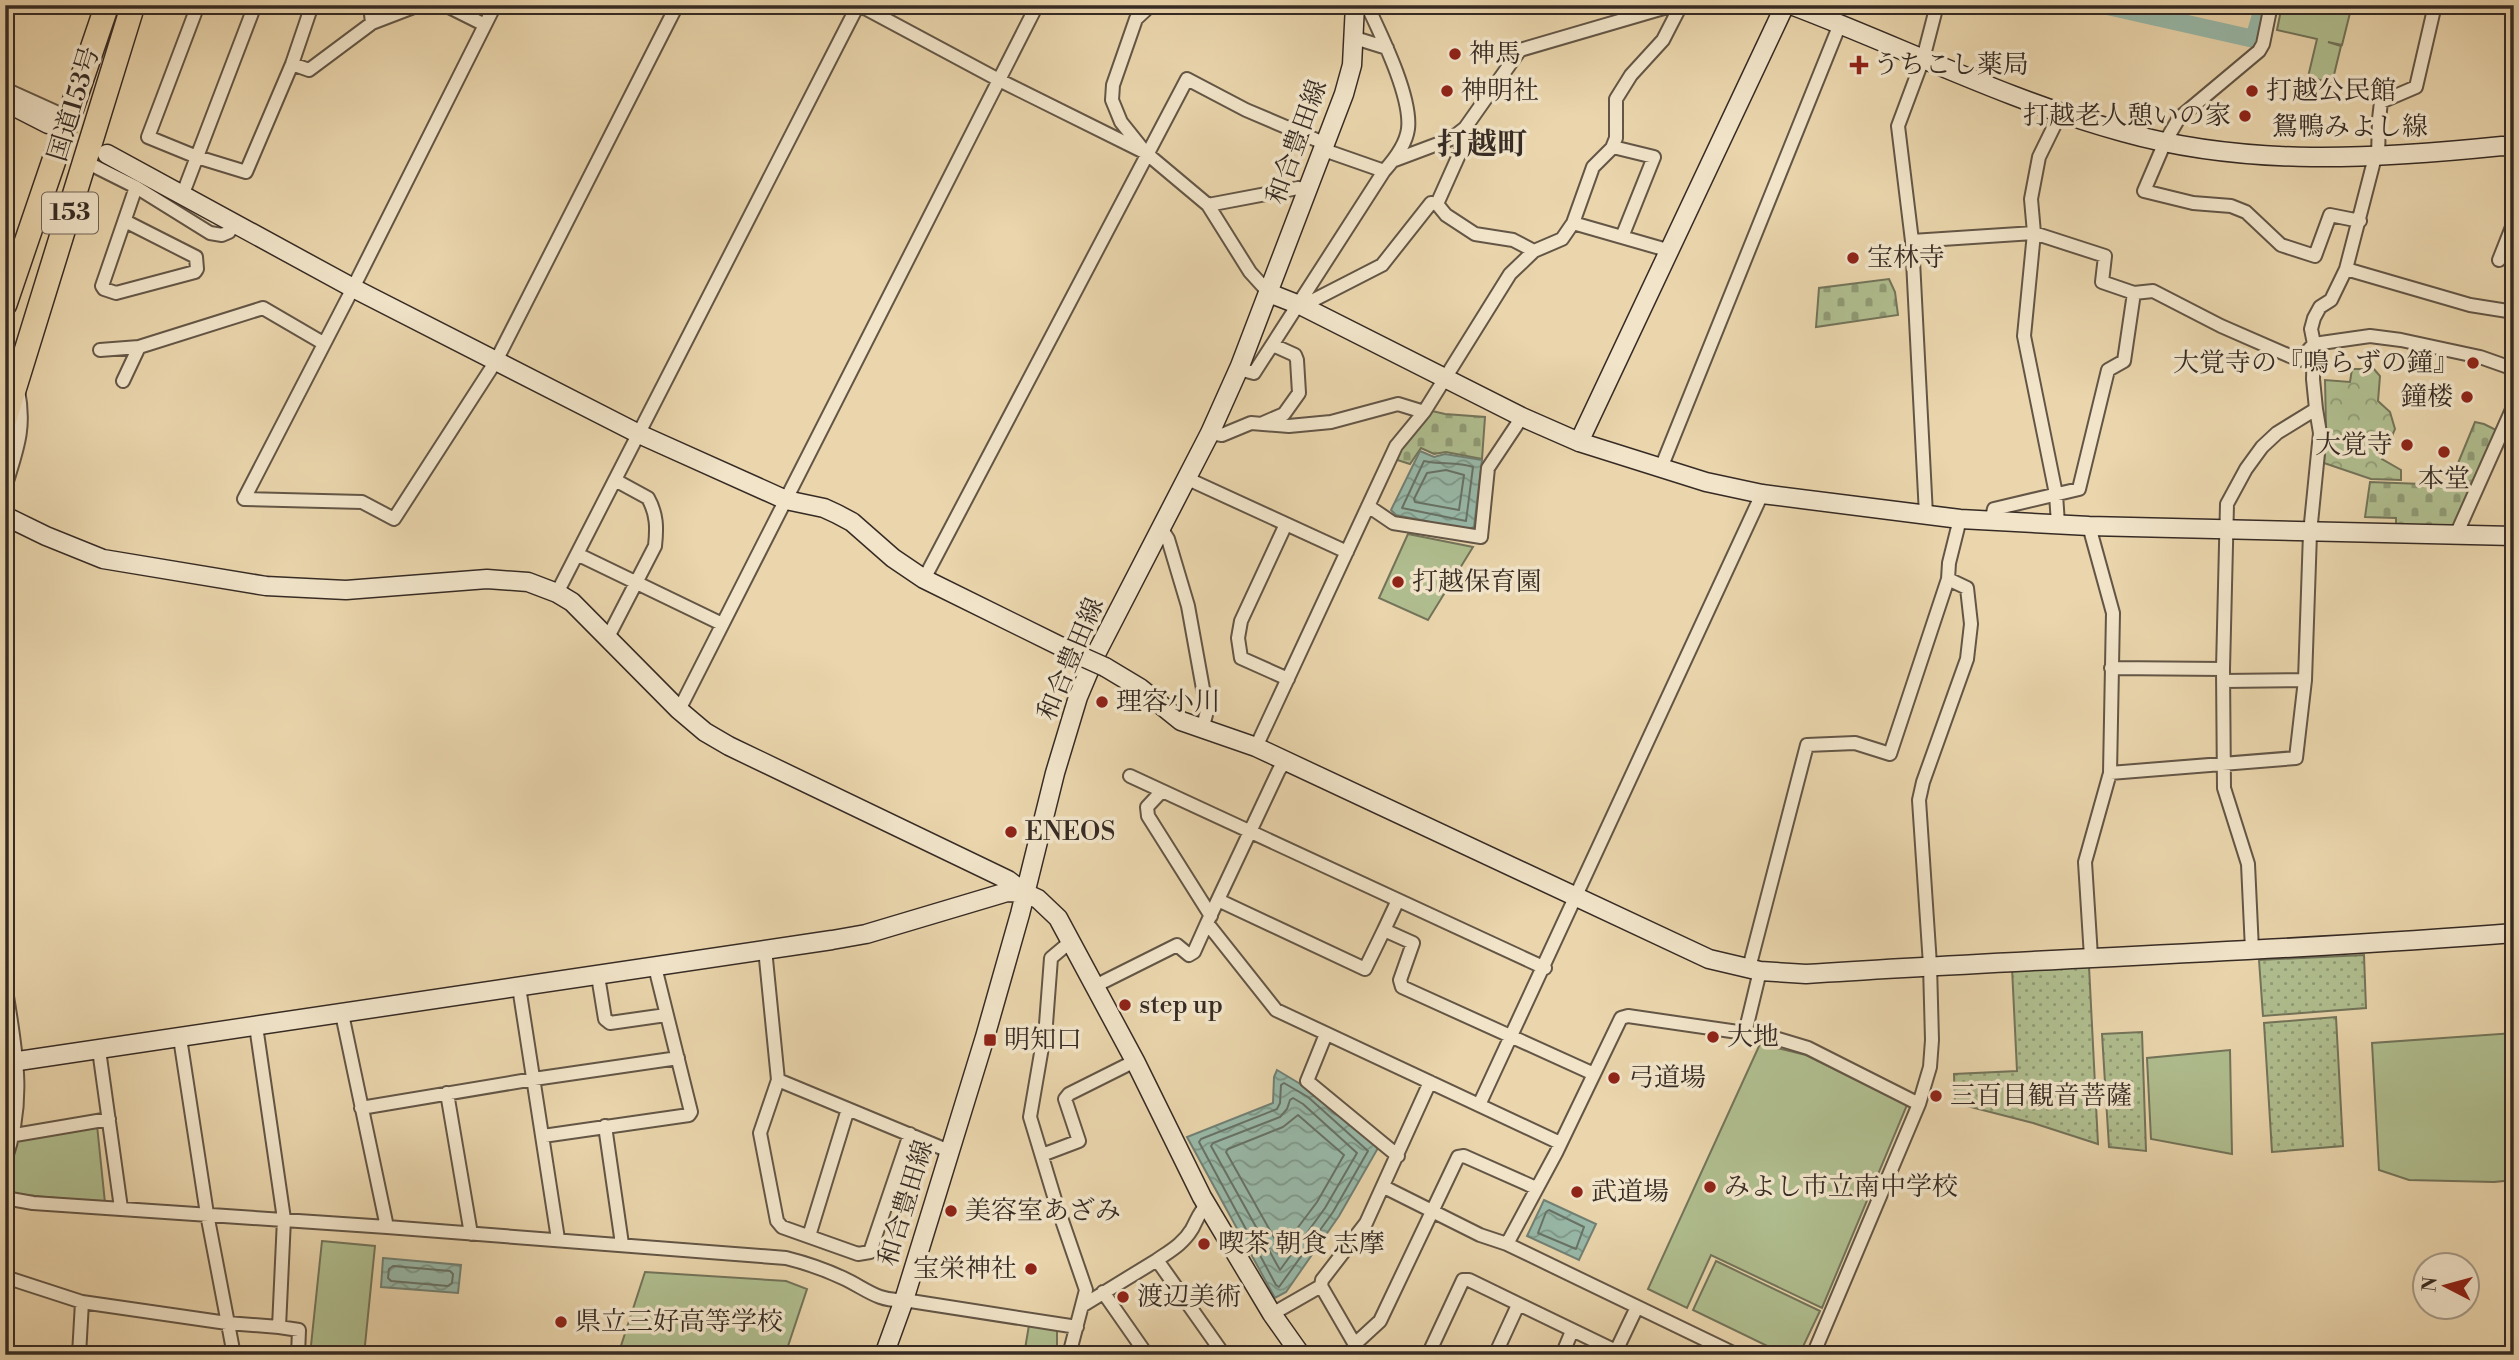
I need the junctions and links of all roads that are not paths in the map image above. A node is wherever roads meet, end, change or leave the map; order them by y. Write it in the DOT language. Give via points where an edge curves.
graph roads {
  1 [pos="96,5"];
  2 [pos="107,5"];
  3 [pos="133,5"];
  4 [pos="198,5"];
  5 [pos="312,5"];
  6 [pos="370,5"];
  7 [pos="419,5"];
  8 [pos="445,5"];
  9 [pos="495,5"];
  10 [pos="677,5"];
  11 [pos="858,5"];
  12 [pos="1037,5"];
  13 [pos="1151,5"];
  14 [pos="1356,5"];
  15 [pos="1367,5"];
  16 [pos="1674,5"];
  17 [pos="1681,5"];
  18 [pos="1785,5"];
  19 [pos="1791,5"];
  20 [pos="1937,5"];
  21 [pos="2271,5"];
  22 [pos="2435,5"];
  23 [pos="252,6"];
  24 [pos="372,23"];
  25 [pos="1840,24"];
  26 [pos="485,25"];
  27 [pos="97,34"];
  28 [pos="1355,38"];
  29 [pos="1387,48"];
  30 [pos="1923,60"];
  31 [pos="292,64"];
  32 [pos="999,80"];
  33 [pos="5,89"];
  34 [pos="5,102"];
  35 [pos="2061,112"];
  36 [pos="57,120"];
  37 [pos="1465,128"];
  38 [pos="2165,142"];
  39 [pos="1325,147"];
  40 [pos="1613,147"];
  41 [pos="2514,147"];
  42 [pos="1407,148"];
  43 [pos="1146,153"];
  44 [pos="197,157"];
  45 [pos="2376,157"];
  46 [pos="97,158"];
  47 [pos="1384,171"];
  48 [pos="136,187"];
  49 [pos="1309,189"];
  50 [pos="182,196"];
  51 [pos="1437,204"];
  52 [pos="1208,205"];
  53 [pos="125,221"];
  54 [pos="2360,221"];
  55 [pos="1573,223"];
  56 [pos="233,225"];
  57 [pos="2513,227"];
  58 [pos="2034,233"];
  59 [pos="1622,237"];
  60 [pos="1912,241"];
  61 [pos="1667,250"];
  62 [pos="1534,251"];
  63 [pos="2499,260"];
  64 [pos="2346,269"];
  65 [pos="353,288"];
  66 [pos="1269,293"];
  67 [pos="2134,293"];
  68 [pos="5,304"];
  69 [pos="1300,306"];
  70 [pos="2514,312"];
  71 [pos="323,343"];
  72 [pos="2315,344"];
  73 [pos="1273,345"];
  74 [pos="139,347"];
  75 [pos="100,349"];
  76 [pos="496,361"];
  77 [pos="1239,369"];
  78 [pos="2514,369"];
  79 [pos="1445,377"];
  80 [pos="123,381"];
  81 [pos="17,384"];
  82 [pos="2514,405"];
  83 [pos="2316,409"];
  84 [pos="1423,412"];
  85 [pos="1522,417"];
  86 [pos="5,419"];
  87 [pos="1263,423"];
  88 [pos="1210,433"];
  89 [pos="639,434"];
  90 [pos="1579,442"];
  91 [pos="1661,468"];
  92 [pos="1188,479"];
  93 [pos="615,480"];
  94 [pos="5,488"];
  95 [pos="1762,494"];
  96 [pos="2056,494"];
  97 [pos="786,500"];
  98 [pos="1368,506"];
  99 [pos="1926,515"];
  100 [pos="5,516"];
  101 [pos="1960,519"];
  102 [pos="1991,521"];
  103 [pos="1286,524"];
  104 [pos="2058,524"];
  105 [pos="2089,526"];
  106 [pos="1161,528"];
  107 [pos="2226,530"];
  108 [pos="2310,533"];
  109 [pos="2456,535"];
  110 [pos="2514,536"];
  111 [pos="1347,552"];
  112 [pos="577,554"];
  113 [pos="924,579"];
  114 [pos="1948,579"];
  115 [pos="636,582"];
  116 [pos="557,593"];
  117 [pos="722,624"];
  118 [pos="608,637"];
  119 [pos="2111,668"];
  120 [pos="2223,675"];
  121 [pos="1288,679"];
  122 [pos="2305,680"];
  123 [pos="679,710"];
  124 [pos="1202,730"];
  125 [pos="1256,747"];
  126 [pos="1286,761"];
  127 [pos="2224,764"];
  128 [pos="2110,773"];
  129 [pos="1130,776"];
  130 [pos="1162,791"];
  131 [pos="1250,831"];
  132 [pos="1025,893"];
  133 [pos="1576,897"];
  134 [pos="1218,900"];
  135 [pos="1398,900"];
  136 [pos="1209,920"];
  137 [pos="1384,930"];
  138 [pos="2514,933"];
  139 [pos="1070,942"];
  140 [pos="765,949"];
  141 [pos="2252,950"];
  142 [pos="2091,957"];
  143 [pos="1930,965"];
  144 [pos="655,967"];
  145 [pos="1545,968"];
  146 [pos="1755,969"];
  147 [pos="598,976"];
  148 [pos="5,984"];
  149 [pos="1096,986"];
  150 [pos="519,987"];
  151 [pos="342,1014"];
  152 [pos="666,1015"];
  153 [pos="256,1026"];
  154 [pos="1745,1033"];
  155 [pos="1326,1034"];
  156 [pos="180,1038"];
  157 [pos="1512,1038"];
  158 [pos="99,1050"];
  159 [pos="678,1058"];
  160 [pos="1135,1061"];
  161 [pos="11,1062"];
  162 [pos="1594,1074"];
  163 [pos="534,1079"];
  164 [pos="778,1080"];
  165 [pos="1430,1082"];
  166 [pos="447,1093"];
  167 [pos="1919,1104"];
  168 [pos="1479,1105"];
  169 [pos="361,1108"];
  170 [pos="848,1110"];
  171 [pos="109,1119"];
  172 [pos="605,1126"];
  173 [pos="910,1134"];
  174 [pos="15,1135"];
  175 [pos="544,1136"];
  176 [pos="1560,1143"];
  177 [pos="949,1151"];
  178 [pos="1042,1155"];
  179 [pos="1398,1156"];
  180 [pos="5,1161"];
  181 [pos="1384,1187"];
  182 [pos="1536,1188"];
  183 [pos="5,1198"];
  184 [pos="1207,1205"];
  185 [pos="121,1208"];
  186 [pos="1432,1211"];
  187 [pos="207,1214"];
  188 [pos="285,1219"];
  189 [pos="387,1227"];
  190 [pos="471,1234"];
  191 [pos="809,1236"];
  192 [pos="558,1240"];
  193 [pos="622,1244"];
  194 [pos="1507,1244"];
  195 [pos="1157,1260"];
  196 [pos="5,1277"];
  197 [pos="1321,1286"];
  198 [pos="1103,1292"];
  199 [pos="904,1300"];
  200 [pos="82,1302"];
  201 [pos="1518,1305"];
  202 [pos="1082,1306"];
  203 [pos="1637,1307"];
  204 [pos="1272,1314"];
  205 [pos="227,1323"];
  206 [pos="279,1327"];
  207 [pos="1077,1327"];
  208 [pos="1573,1331"];
  209 [pos="1358,1349"];
  210 [pos="1620,1353"];
  211 [pos="79,1355"];
  212 [pos="234,1355"];
  213 [pos="298,1355"];
  214 [pos="884,1355"];
  215 [pos="1069,1355"];
  216 [pos="1147,1355"];
  217 [pos="1224,1355"];
  218 [pos="1301,1355"];
  219 [pos="1428,1355"];
  220 [pos="1494,1355"];
  221 [pos="1562,1355"];
  222 [pos="1737,1355"];
  223 [pos="1813,1355"];
  1 -- 27 [label="highway" via="92,20"];
  2 -- 27 [label="highway, 国道153号 / 153"];
  3 -- 46 [label="highway, 国道153号 / 153"];
  4 -- 44 [label="street" via="148,137"];
  5 -- 31 [label="street"];
  6 -- 24 [label="street"];
  7 -- 24 [label="street"];
  8 -- 26 [label="street"];
  9 -- 26 [label="street"];
  10 -- 76 [label="street"];
  11 -- 32 [label="street"];
  11 -- 89 [label="street"];
  12 -- 32 [label="street"];
  13 -- 43 [label="street" via="1136,19 1112,100 1121,122"];
  14 -- 28 [label="street, 和合豊田線"];
  15 -- 29 [label="street"];
  16 -- 37 [label="street" via="1520,50"];
  17 -- 40 [label="street" via="1663,40 1616,99"];
  18 -- 61 [label="street"];
  19 -- 25 [label="street, 鴛鴨みよし線"];
  20 -- 30 [label="street"];
  21 -- 38 [label="street" via="2259,51 2179,118"];
  22 -- 45 [label="street" via="2416,87 2381,103"];
  23 -- 44 [label="street"];
  24 -- 31 [label="street" via="309,70"];
  25 -- 30 [label="street, 鴛鴨みよし線"];
  25 -- 91 [label="street"];
  26 -- 65 [label="street"];
  27 -- 36 [label="highway, 国道153号 / 153"];
  28 -- 29 [label="street"];
  28 -- 39 [label="street, 和合豊田線" via="1349,74"];
  29 -- 42 [label="street" via="1409,116"];
  30 -- 35 [label="street, 鴛鴨みよし線"];
  30 -- 60 [label="street" via="1898,126"];
  31 -- 44 [label="street" via="246,173"];
  32 -- 43 [label="street"];
  32 -- 97 [label="street"];
  33 -- 36 [label="street"];
  34 -- 36 [label="street"];
  35 -- 38 [label="street, 鴛鴨みよし線"];
  35 -- 58 [label="street" via="2039,157 2031,199"];
  36 -- 68 [label="highway, 国道153号 / 153"];
  37 -- 42 [label="street" via="1451,139"];
  37 -- 51 [label="street" via="1467,137"];
  38 -- 45 [label="street, 鴛鴨みよし線" via="2307,158"];
  38 -- 54 [label="street" via="2144,191 2193,203 2231,206 2246,212 2281,245 2315,256 2330,215"];
  39 -- 43 [label="street" via="1187,79"];
  39 -- 47 [label="street"];
  39 -- 49 [label="street, 和合豊田線"];
  40 -- 55 [label="street" via="1593,167"];
  40 -- 59 [label="street" via="1654,158"];
  41 -- 45 [label="street, 鴛鴨みよし線"];
  42 -- 47 [label="street"];
  43 -- 52 [label="street"];
  43 -- 113 [label="street"];
  44 -- 50 [label="street"];
  45 -- 54 [label="street"];
  46 -- 48 [label="street"];
  46 -- 50 [label="street"];
  46 -- 81 [label="highway, 国道153号 / 153"];
  47 -- 69 [label="street"];
  48 -- 53 [label="street"];
  48 -- 56 [label="street" via="210,233 222,236"];
  49 -- 52 [label="street"];
  49 -- 66 [label="street, 和合豊田線"];
  50 -- 56 [label="street"];
  51 -- 62 [label="street" via="1475,234 1513,240"];
  51 -- 69 [label="street" via="1431,203 1382,265"];
  52 -- 66 [label="street" via="1250,272"];
  53 -- 53 [label="street" via="104,289 116,293 195,272 196,257"];
  54 -- 64 [label="street"];
  55 -- 59 [label="street"];
  55 -- 62 [label="street" via="1562,239"];
  56 -- 65 [label="street"];
  57 -- 63 [label="street"];
  58 -- 60 [label="street"];
  58 -- 67 [label="street" via="2105,256 2102,282"];
  58 -- 96 [label="street" via="2024,336"];
  59 -- 61 [label="street"];
  60 -- 99 [label="street"];
  61 -- 90 [label="street"];
  62 -- 79 [label="street" via="1503,284"];
  64 -- 70 [label="street" via="2470,305"];
  64 -- 72 [label="street" via="2331,300 2314,318"];
  65 -- 71 [label="street"];
  65 -- 76 [label="street"];
  66 -- 69 [label="street"];
  66 -- 77 [label="street, 和合豊田線"];
  67 -- 72 [label="street" via="2153,290 2299,360"];
  67 -- 96 [label="street" via="2124,361 2108,370 2078,489"];
  69 -- 73 [label="street"];
  69 -- 79 [label="street"];
  71 -- 74 [label="street" via="263,308"];
  71 -- 76 [label="street" via="244,499 362,502 394,519"];
  72 -- 78 [label="street" via="2370,336 2480,357"];
  72 -- 83 [label="street"];
  73 -- 77 [label="street" via="1254,373"];
  73 -- 87 [label="street" via="1295,355 1299,393 1284,414"];
  74 -- 75 [label="street"];
  74 -- 80 [label="street"];
  76 -- 89 [label="street"];
  77 -- 88 [label="street, 和合豊田線"];
  79 -- 84 [label="street"];
  79 -- 85 [label="street"];
  81 -- 86 [label="highway, 国道153号 / 153"];
  81 -- 94 [label="street" via="21,434"];
  82 -- 109 [label="street"];
  83 -- 107 [label="street" via="2277,433 2246,468 2227,504"];
  83 -- 108 [label="street" via="2320,433"];
  84 -- 87 [label="street" via="1398,404 1331,422"];
  84 -- 98 [label="street" via="1396,446"];
  85 -- 90 [label="street"];
  85 -- 98 [label="street" via="1488,468 1481,537 1394,523"];
  87 -- 88 [label="street" via="1242,424 1222,435"];
  88 -- 92 [label="street, 和合豊田線"];
  89 -- 93 [label="street"];
  89 -- 97 [label="street"];
  90 -- 91 [label="street"];
  91 -- 95 [label="street"];
  92 -- 103 [label="street"];
  92 -- 106 [label="street, 和合豊田線"];
  93 -- 112 [label="street"];
  93 -- 115 [label="street" via="648,498 657,521 655,546"];
  95 -- 99 [label="street"];
  95 -- 133 [label="street"];
  96 -- 102 [label="street" via="1994,509"];
  96 -- 104 [label="street"];
  97 -- 113 [label="street" via="824,508 852,522"];
  97 -- 117 [label="street"];
  98 -- 111 [label="street"];
  99 -- 101 [label="street"];
  100 -- 116 [label="street" via="103,559 265,586 346,590 507,579"];
  101 -- 102 [label="street"];
  101 -- 114 [label="street"];
  102 -- 104 [label="street"];
  103 -- 111 [label="street"];
  103 -- 121 [label="street" via="1241,621 1238,638 1241,658"];
  104 -- 105 [label="street"];
  105 -- 107 [label="street"];
  105 -- 119 [label="street" via="2113,613"];
  106 -- 124 [label="street" via="1188,606 1207,711"];
  106 -- 132 [label="street, 和合豊田線" via="1078,697"];
  107 -- 108 [label="street"];
  107 -- 120 [label="street"];
  108 -- 109 [label="street"];
  108 -- 122 [label="street"];
  109 -- 110 [label="street"];
  111 -- 121 [label="street"];
  112 -- 115 [label="street"];
  112 -- 116 [label="street"];
  113 -- 124 [label="street, bridge" via="1105,667 1181,721"];
  114 -- 143 [label="street" via="1967,588 1971,624 1967,659 1919,800"];
  114 -- 146 [label="street" via="1890,754 1855,743 1807,745"];
  115 -- 117 [label="street"];
  115 -- 118 [label="street"];
  116 -- 118 [label="street"];
  117 -- 123 [label="street"];
  118 -- 123 [label="street"];
  119 -- 120 [label="street"];
  119 -- 128 [label="street"];
  120 -- 122 [label="street"];
  120 -- 127 [label="street"];
  121 -- 125 [label="street"];
  122 -- 127 [label="street" via="2296,758"];
  123 -- 132 [label="street" via="729,746 1008,880"];
  124 -- 125 [label="street"];
  125 -- 126 [label="street"];
  126 -- 131 [label="street"];
  126 -- 133 [label="street"];
  127 -- 128 [label="street"];
  127 -- 141 [label="street" via="2224,788 2248,864"];
  128 -- 142 [label="street" via="2085,862"];
  129 -- 130 [label="street"];
  130 -- 131 [label="street"];
  130 -- 136 [label="street" via="1147,807 1148,816"];
  131 -- 134 [label="street"];
  131 -- 135 [label="street"];
  132 -- 139 [label="street" via="1058,918"];
  132 -- 140 [label="street" via="1007,892 866,934"];
  132 -- 177 [label="street, 和合豊田線"];
  133 -- 145 [label="street"];
  133 -- 146 [label="street" via="1709,959"];
  134 -- 136 [label="street"];
  134 -- 137 [label="street" via="1365,969"];
  135 -- 137 [label="street"];
  135 -- 145 [label="street"];
  136 -- 149 [label="street" via="1189,955 1177,945"];
  136 -- 155 [label="street" via="1276,1010"];
  137 -- 157 [label="street" via="1413,943 1399,980 1402,987"];
  138 -- 141 [label="street"];
  139 -- 149 [label="street"];
  139 -- 178 [label="street" via="1051,958 1046,1024 1031,1104 1030,1117"];
  140 -- 144 [label="street"];
  140 -- 164 [label="street"];
  141 -- 142 [label="street"];
  142 -- 143 [label="street"];
  143 -- 146 [label="street" via="1806,974"];
  143 -- 167 [label="street" via="1930,1067"];
  144 -- 147 [label="street"];
  144 -- 152 [label="street"];
  145 -- 157 [label="street"];
  146 -- 154 [label="street"];
  147 -- 150 [label="street"];
  147 -- 152 [label="street" via="605,1019 610,1023"];
  148 -- 161 [label="street"];
  149 -- 160 [label="street"];
  150 -- 151 [label="street"];
  150 -- 163 [label="street"];
  151 -- 153 [label="street"];
  151 -- 169 [label="street"];
  152 -- 159 [label="street"];
  153 -- 156 [label="street"];
  153 -- 188 [label="street"];
  154 -- 162 [label="street" via="1628,1016 1621,1018"];
  154 -- 167 [label="street" via="1808,1048"];
  155 -- 165 [label="street"];
  155 -- 179 [label="street" via="1307,1082"];
  156 -- 158 [label="street"];
  156 -- 187 [label="street"];
  157 -- 162 [label="street"];
  157 -- 168 [label="street"];
  158 -- 161 [label="street"];
  158 -- 171 [label="street"];
  159 -- 163 [label="street"];
  159 -- 172 [label="street" via="688,1115"];
  160 -- 178 [label="street" via="1069,1094 1065,1099 1079,1141"];
  160 -- 184 [label="street"];
  161 -- 174 [label="street" via="18,1112"];
  162 -- 176 [label="street"];
  163 -- 166 [label="street"];
  163 -- 175 [label="street"];
  164 -- 170 [label="street"];
  164 -- 191 [label="street" via="760,1133 777,1222"];
  165 -- 168 [label="street"];
  165 -- 179 [label="street"];
  166 -- 169 [label="street"];
  166 -- 190 [label="street"];
  167 -- 223 [label="street"];
  168 -- 176 [label="street"];
  169 -- 189 [label="street"];
  170 -- 173 [label="street"];
  170 -- 191 [label="street"];
  171 -- 174 [label="street"];
  171 -- 185 [label="street"];
  172 -- 175 [label="street"];
  172 -- 193 [label="street"];
  173 -- 177 [label="street"];
  173 -- 191 [label="street" via="870,1252 858,1255"];
  174 -- 180 [label="street"];
  175 -- 192 [label="street"];
  176 -- 182 [label="street"];
  177 -- 199 [label="street, 和合豊田線"];
  178 -- 202 [label="street" via="1083,1278"];
  179 -- 181 [label="street"];
  181 -- 186 [label="street"];
  181 -- 197 [label="street" via="1366,1223"];
  182 -- 186 [label="street" via="1460,1155"];
  182 -- 194 [label="street"];
  183 -- 185 [label="street"];
  184 -- 195 [label="street" via="1180,1245"];
  184 -- 204 [label="street"];
  185 -- 187 [label="street"];
  186 -- 194 [label="street"];
  186 -- 209 [label="street" via="1380,1321"];
  187 -- 188 [label="street"];
  187 -- 205 [label="street"];
  188 -- 189 [label="street"];
  188 -- 206 [label="street"];
  189 -- 190 [label="street"];
  190 -- 192 [label="street"];
  192 -- 193 [label="street"];
  193 -- 199 [label="street" via="786,1258 846,1279 877,1298"];
  194 -- 203 [label="street"];
  195 -- 198 [label="street"];
  195 -- 217 [label="street"];
  196 -- 200 [label="street"];
  197 -- 204 [label="street"];
  197 -- 209 [label="street"];
  198 -- 202 [label="street"];
  198 -- 216 [label="street"];
  199 -- 207 [label="street"];
  199 -- 214 [label="street, 和合豊田線"];
  200 -- 205 [label="street"];
  200 -- 211 [label="street"];
  201 -- 208 [label="street"];
  201 -- 219 [label="street" via="1463,1280"];
  201 -- 220 [label="street"];
  202 -- 207 [label="street"];
  203 -- 210 [label="street"];
  203 -- 222 [label="street"];
  204 -- 218 [label="street"];
  205 -- 206 [label="street"];
  205 -- 212 [label="street"];
  206 -- 213 [label="street" via="299,1330"];
  207 -- 215 [label="street"];
  208 -- 210 [label="street"];
  208 -- 221 [label="street"];
}
